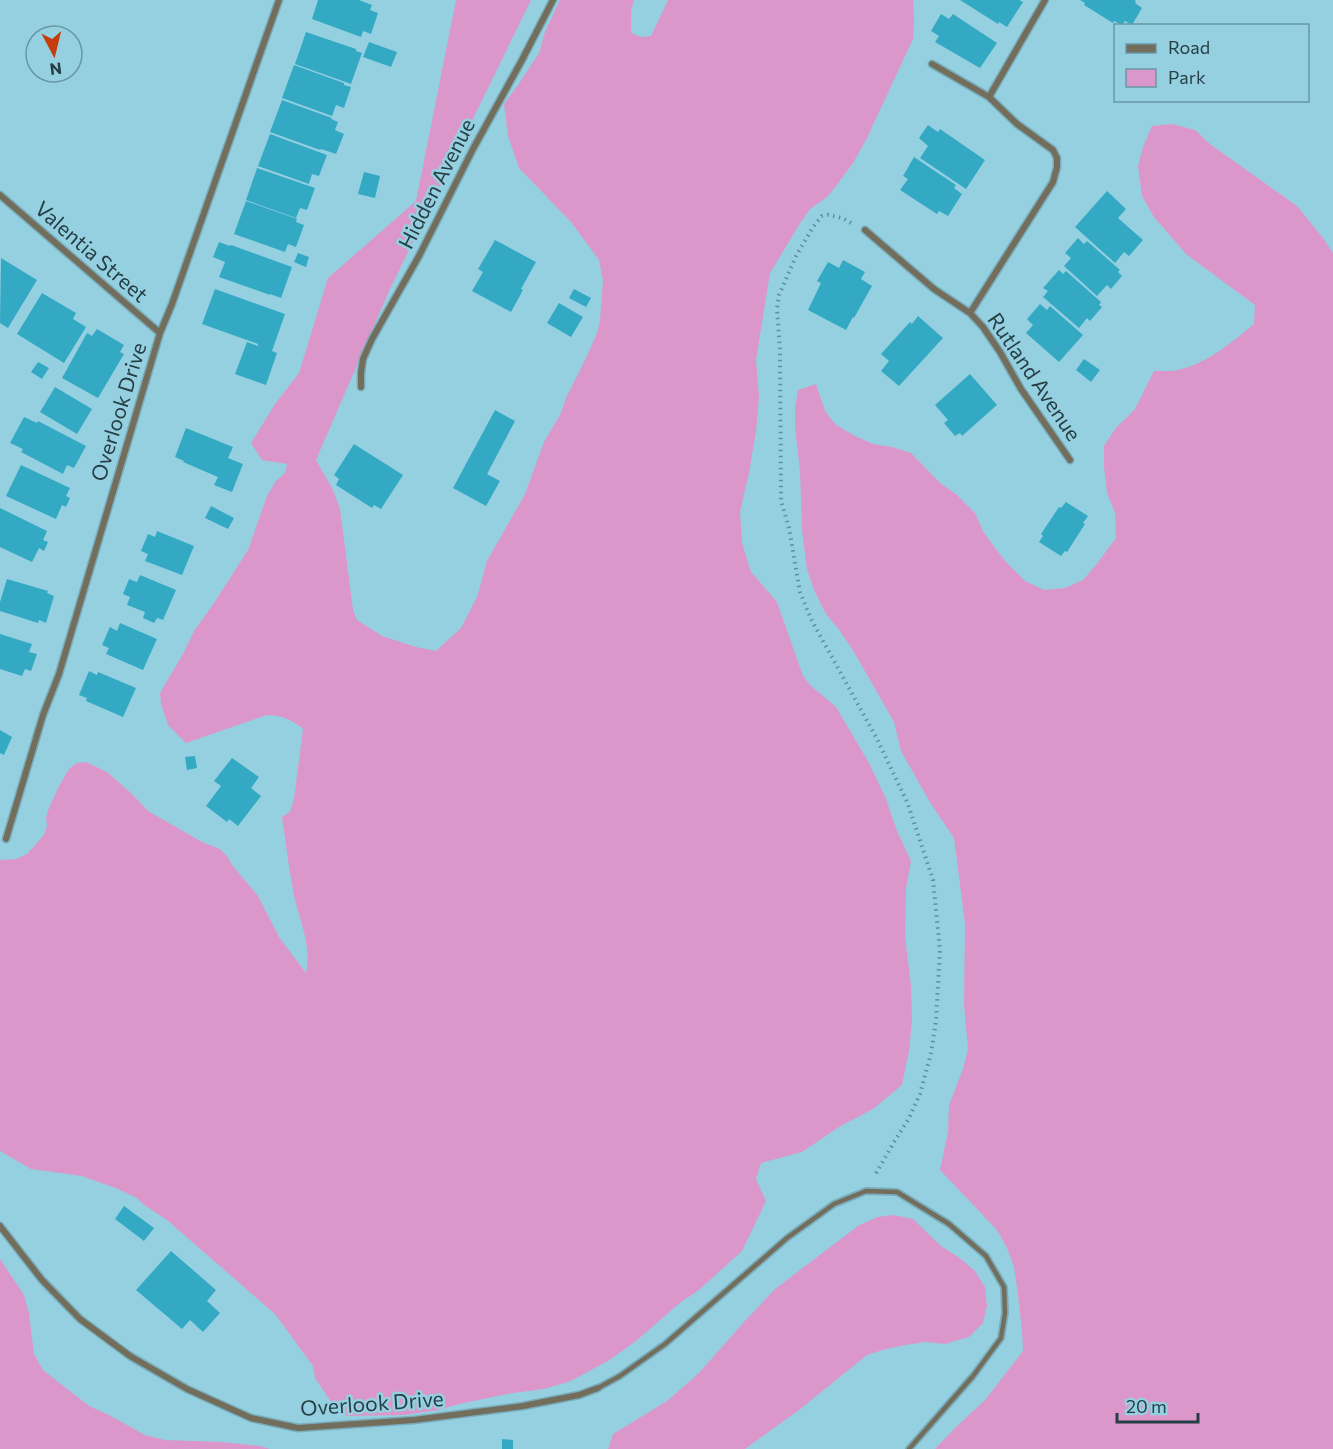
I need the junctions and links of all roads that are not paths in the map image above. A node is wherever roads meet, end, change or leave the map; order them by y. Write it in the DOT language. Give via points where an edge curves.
graph roads {
  1 [pos="279,0"];
  2 [pos="554,0"];
  3 [pos="1045,0"];
  4 [pos="932,64"];
  5 [pos="989,97"];
  6 [pos="0,195"];
  7 [pos="865,230"];
  8 [pos="970,313"];
  9 [pos="160,333"];
  10 [pos="361,387"];
  11 [pos="1070,460"];
  12 [pos="6,839"];
  13 [pos="0,1226"];
  14 [pos="598,1388"];
  15 [pos="909,1449"];
  1 -- 9 [label="street, Overlook Drive"];
  2 -- 10 [label="street, Hidden Avenue" via="372,339 363,359"];
  3 -- 5 [label="street"];
  4 -- 5 [label="street, Rutland Avenue"];
  5 -- 8 [label="street, Rutland Avenue" via="1053,150 1057,167 1053,182"];
  6 -- 9 [label="street, Valentia Street"];
  7 -- 8 [label="street, Rutland Avenue" via="934,289"];
  8 -- 11 [label="street, Rutland Avenue"];
  9 -- 12 [label="street, Overlook Drive"];
  13 -- 14 [label="street, Overlook Drive" via="42,1280 80,1319 140,1362 251,1418 298,1428 402,1421 523,1406"];
  14 -- 15 [label="lane" via="665,1344 787,1238 834,1204 866,1191 897,1192 949,1224 986,1256 1004,1287 1001,1338"];
}
